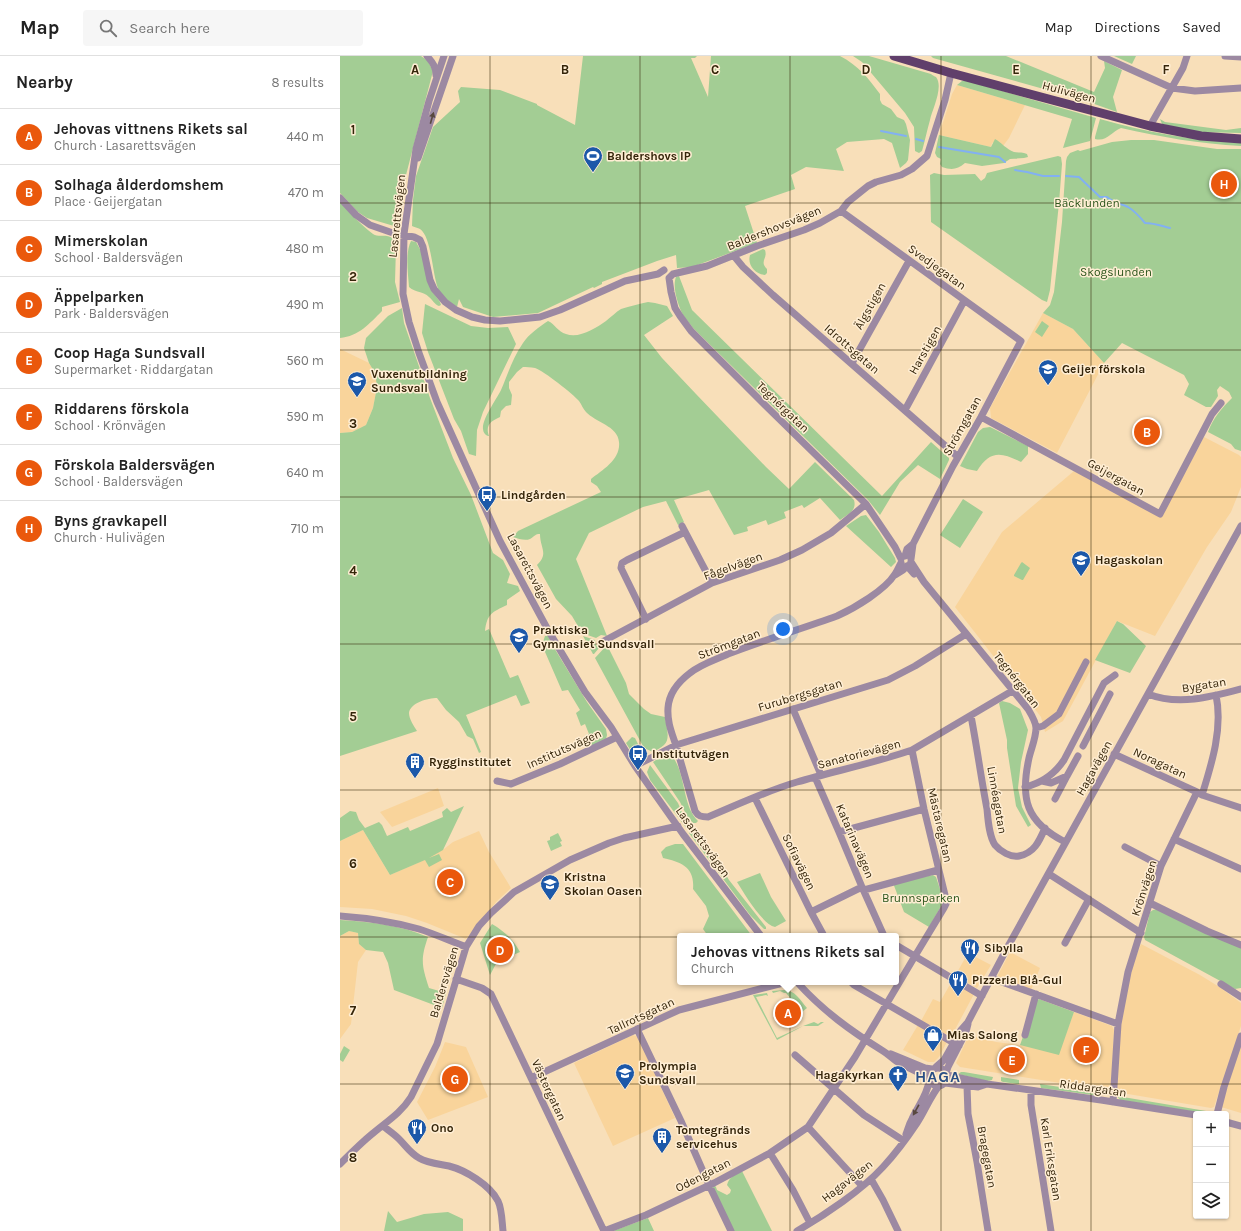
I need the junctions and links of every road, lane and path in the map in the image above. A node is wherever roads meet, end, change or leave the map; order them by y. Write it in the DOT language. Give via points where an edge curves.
graph roads {
  1 [pos="428,56"];
  2 [pos="894,56"];
  3 [pos="1101,56"];
  4 [pos="1187,56"];
  5 [pos="1225,56"];
  6 [pos="1241,57"];
  7 [pos="448,59"];
  8 [pos="951,73"];
  9 [pos="436,79"];
  10 [pos="1172,88"];
  11 [pos="1241,88"];
  12 [pos="1150,126"];
  13 [pos="1241,139"];
  14 [pos="414,168"];
  15 [pos="340,198"];
  16 [pos="841,211"];
  17 [pos="404,234"];
  18 [pos="734,256"];
  19 [pos="909,261"];
  20 [pos="664,270"];
  21 [pos="670,277"];
  22 [pos="964,301"];
  23 [pos="1020,341"];
  24 [pos="852,363"];
  25 [pos="1221,403"];
  26 [pos="905,410"];
  27 [pos="981,416"];
  28 [pos="958,457"];
  29 [pos="866,504"];
  30 [pos="1241,526"];
  31 [pos="906,561"];
  32 [pos="712,583"];
  33 [pos="646,619"];
  34 [pos="966,634"];
  35 [pos="602,642"];
  36 [pos="1086,662"];
  37 [pos="1115,675"];
  38 [pos="1241,689"];
  39 [pos="1012,691"];
  40 [pos="1110,694"];
  41 [pos="1148,694"];
  42 [pos="1216,695"];
  43 [pos="793,709"];
  44 [pos="971,716"];
  45 [pos="1036,728"];
  46 [pos="617,737"];
  47 [pos="676,745"];
  48 [pos="1083,746"];
  49 [pos="912,750"];
  50 [pos="1114,754"];
  51 [pos="1078,756"];
  52 [pos="635,766"];
  53 [pos="818,776"];
  54 [pos="1067,776"];
  55 [pos="497,781"];
  56 [pos="1042,781"];
  57 [pos="1025,787"];
  58 [pos="1200,793"];
  59 [pos="755,798"];
  60 [pos="1056,799"];
  61 [pos="1241,808"];
  62 [pos="924,809"];
  63 [pos="702,817"];
  64 [pos="678,826"];
  65 [pos="1045,828"];
  66 [pos="840,832"];
  67 [pos="1174,839"];
  68 [pos="1065,842"];
  69 [pos="1125,848"];
  70 [pos="1161,866"];
  71 [pos="938,870"];
  72 [pos="1241,870"];
  73 [pos="1049,874"];
  74 [pos="863,888"];
  75 [pos="1088,899"];
  76 [pos="1150,903"];
  77 [pos="946,904"];
  78 [pos="811,912"];
  79 [pos="340,916"];
  80 [pos="759,933"];
  81 [pos="822,933"];
  82 [pos="883,933"];
  83 [pos="1141,933"];
  84 [pos="1065,943"];
  85 [pos="1241,945"];
  86 [pos="466,947"];
  87 [pos="899,947"];
  88 [pos="915,956"];
  89 [pos="991,978"];
  90 [pos="456,979"];
  91 [pos="899,982"];
  92 [pos="1221,984"];
  93 [pos="775,985"];
  94 [pos="800,985"];
  95 [pos="854,985"];
  96 [pos="897,985"];
  97 [pos="1036,994"];
  98 [pos="982,996"];
  99 [pos="1241,997"];
  100 [pos="886,1004"];
  101 [pos="1118,1024"];
  102 [pos="637,1030"];
  103 [pos="1025,1035"];
  104 [pos="1241,1036"];
  105 [pos="865,1041"];
  106 [pos="957,1044"];
  107 [pos="885,1052"];
  108 [pos="795,1055"];
  109 [pos="934,1068"];
  110 [pos="947,1074"];
  111 [pos="531,1078"];
  112 [pos="929,1079"];
  113 [pos="942,1084"];
  114 [pos="987,1084"];
  115 [pos="967,1086"];
  116 [pos="834,1088"];
  117 [pos="1030,1091"];
  118 [pos="1113,1102"];
  119 [pos="1218,1111"];
  120 [pos="1193,1115"];
  121 [pos="1229,1123"];
  122 [pos="382,1126"];
  123 [pos="1241,1126"];
  124 [pos="808,1127"];
  125 [pos="904,1141"];
  126 [pos="770,1153"];
  127 [pos="340,1164"];
  128 [pos="871,1179"];
  129 [pos="709,1185"];
  130 [pos="862,1186"];
  131 [pos="810,1223"];
  132 [pos="800,1230"];
  133 [pos="503,1231"];
  134 [pos="604,1231"];
  135 [pos="732,1231"];
  136 [pos="898,1231"];
  137 [pos="988,1231"];
  138 [pos="1051,1231"];
  1 -- 7 [label="street"];
  1 -- 9 [label="street" via="435,66"];
  2 -- 8 [label="main road, Hulivägen"];
  3 -- 10 [label="street"];
  4 -- 10 [label="street"];
  5 -- 6 [label="street"];
  7 -- 9 [label="street, Lasarettsvägen"];
  14 -- 7 [label="street, Lasarettsvägen, one-way"];
  8 -- 12 [label="main road, Hulivägen"];
  8 -- 16 [label="street, Baldershovsvägen" via="927,156 901,175 868,186"];
  9 -- 14 [label="street, Lasarettsvägen" via="416,149"];
  10 -- 11 [label="street" via="1202,91"];
  10 -- 12 [label="street"];
  12 -- 13 [label="main road, Hulivägen" via="1201,136"];
  14 -- 17 [label="street, Lasarettsvägen"];
  15 -- 17 [label="street" via="370,225"];
  16 -- 18 [label="street, Baldershovsvägen" via="804,230"];
  16 -- 19 [label="street, Svedjegatan"];
  17 -- 20 [label="street" via="420,240 424,247 430,280 445,302 456,310 486,320 540,317 625,281 658,274"];
  17 -- 46 [label="street, Lasarettsvägen" via="403,294 419,354 437,402 500,540 548,630"];
  18 -- 21 [label="street, Baldershovsvägen"];
  18 -- 24 [label="street, Idrottsgatan" via="773,295"];
  19 -- 22 [label="street, Svedjegatan"];
  19 -- 24 [label="street, Älgstigen"];
  21 -- 29 [label="street, Tegnérgatan" via="675,308 691,331"];
  22 -- 23 [label="street, Svedjegatan"];
  22 -- 26 [label="street, Harstigen"];
  23 -- 27 [label="street, Strömgatan"];
  24 -- 26 [label="street, Idrottsgatan"];
  25 -- 27 [label="street, Geijergatan" via="1202,432 1160,514"];
  26 -- 28 [label="street, Idrottsgatan"];
  27 -- 28 [label="street, Strömgatan"];
  28 -- 31 [label="street, Strömgatan" via="913,544 906,550"];
  29 -- 31 [label="street, Tegnérgatan"];
  29 -- 32 [label="street, Fågelvägen" via="831,533 802,550"];
  30 -- 41 [label="street, Hagavägen"];
  31 -- 34 [label="street, Tegnérgatan"];
  31 -- 47 [label="street, Strömgatan" via="903,570 849,611 744,648 690,672 679,682 670,696 669,723"];
  32 -- 33 [label="street, Fågelvägen"];
  32 -- 33 [label="street" via="683,529 622,563 621,568"];
  33 -- 35 [label="street, Fågelvägen"];
  34 -- 39 [label="street, Tegnérgatan"];
  34 -- 43 [label="street, Furubergsgatan" via="888,680"];
  36 -- 45 [label="street" via="1059,714"];
  37 -- 56 [label="street" via="1104,683 1064,760 1057,770"];
  38 -- 42 [label="street, Bygatan"];
  39 -- 44 [label="street, Sanatorievägen"];
  39 -- 45 [label="street, Tegnérgatan" via="1028,709"];
  40 -- 48 [label="street"];
  41 -- 42 [label="street, Bygatan" via="1174,700 1193,700"];
  41 -- 50 [label="street, Hagavägen"];
  42 -- 58 [label="street, Krönvägen" via="1219,718 1215,745 1210,770"];
  43 -- 47 [label="street, Furubergsgatan"];
  43 -- 53 [label="street, Katarinavägen"];
  44 -- 49 [label="street, Sanatorievägen"];
  44 -- 65 [label="street, Linnéagatan" via="995,845 1015,857 1027,854 1035,847"];
  45 -- 57 [label="street, Tegnérgatan"];
  46 -- 52 [label="street, Lasarettsvägen"];
  46 -- 55 [label="street, Institutsvägen" via="511,784"];
  47 -- 52 [label="street, Furubergsgatan"];
  47 -- 63 [label="street, Strömgatan" via="695,811"];
  49 -- 53 [label="street, Sanatorievägen"];
  49 -- 62 [label="street, Mästaregatan"];
  50 -- 58 [label="street, Noragatan"];
  50 -- 68 [label="street, Hagavägen"];
  51 -- 54 [label="street"];
  52 -- 64 [label="street, Lasarettsvägen"];
  53 -- 59 [label="street, Sanatorievägen" via="777,788"];
  53 -- 66 [label="street, Katarinavägen"];
  54 -- 56 [label="street" via="1051,783"];
  54 -- 60 [label="street"];
  56 -- 57 [label="street"];
  57 -- 65 [label="street, Tegnérgatan" via="1029,808 1036,820"];
  58 -- 61 [label="street, Noragatan"];
  58 -- 67 [label="street, Krönvägen"];
  59 -- 63 [label="street, Sanatorievägen" via="708,817"];
  59 -- 78 [label="street, Sofiavägen"];
  62 -- 66 [label="street"];
  62 -- 71 [label="street, Mästaregatan"];
  64 -- 80 [label="street, Lasarettsvägen"];
  64 -- 86 [label="street, Baldersvägen" via="609,843 529,882 491,912"];
  65 -- 68 [label="street, Tegnérgatan"];
  66 -- 74 [label="street, Katarinavägen"];
  67 -- 70 [label="street, Krönvägen"];
  67 -- 72 [label="street"];
  68 -- 73 [label="street, Hagavägen"];
  69 -- 70 [label="street"];
  70 -- 76 [label="street, Krönvägen"];
  71 -- 74 [label="street"];
  71 -- 77 [label="street, Mästaregatan"];
  73 -- 75 [label="street"];
  73 -- 89 [label="street, Hagavägen"];
  74 -- 78 [label="street"];
  74 -- 82 [label="street, Katarinavägen"];
  75 -- 83 [label="street"];
  75 -- 84 [label="street"];
  76 -- 83 [label="street, Krönvägen"];
  76 -- 85 [label="street"];
  77 -- 88 [label="street, Odengatan"];
  78 -- 81 [label="street, Sofiavägen"];
  79 -- 86 [label="street" via="401,924"];
  83 -- 101 [label="street, Krönvägen" via="1128,972"];
  86 -- 90 [label="street, Baldersvägen"];
  87 -- 88 [label="street"];
  88 -- 91 [label="street, Odengatan"];
  88 -- 98 [label="street"];
  89 -- 97 [label="street"];
  89 -- 98 [label="street, Hagavägen"];
  90 -- 111 [label="street, Västergatan" via="491,994"];
  90 -- 122 [label="street, Baldersvägen" via="437,1044 413,1094 406,1105"];
  92 -- 99 [label="street"];
  93 -- 102 [label="street, Tallrotsgatan" via="679,1010"];
  94 -- 105 [label="street" via="825,1011"];
  95 -- 100 [label="street"];
  96 -- 100 [label="street, Odengatan"];
  97 -- 101 [label="street"];
  97 -- 103 [label="street"];
  98 -- 106 [label="street, Hagavägen" via="968,1022 966,1032"];
  100 -- 105 [label="street, Odengatan"];
  100 -- 106 [label="street"];
  101 -- 118 [label="street, Krönvägen"];
  102 -- 111 [label="street, Tallrotsgatan"];
  102 -- 129 [label="street"];
  104 -- 119 [label="street"];
  105 -- 107 [label="street"];
  105 -- 116 [label="street, Odengatan"];
  106 -- 109 [label="street, Hagavägen"];
  106 -- 110 [label="street, Hagavägen"];
  107 -- 109 [label="street" via="925,1068"];
  107 -- 112 [label="street"];
  108 -- 116 [label="street"];
  109 -- 110 [label="street" via="942,1068"];
  109 -- 112 [label="street" via="929,1073"];
  110 -- 113 [label="street"];
  110 -- 114 [label="street, Riddargatan"];
  111 -- 134 [label="street, Västergatan"];
  112 -- 113 [label="street" via="933,1085"];
  112 -- 125 [label="street, Hagavägen, one-way" via="926,1093"];
  113 -- 115 [label="street, Riddargatan"];
  113 -- 125 [label="street, Hagavägen" via="931,1096 918,1122"];
  114 -- 115 [label="street, Riddargatan" via="978,1087"];
  114 -- 117 [label="street, Riddargatan"];
  115 -- 137 [label="street, Bragegatan" via="968,1114"];
  116 -- 124 [label="street, Odengatan"];
  116 -- 125 [label="street" via="864,1115"];
  117 -- 118 [label="street, Riddargatan"];
  117 -- 138 [label="street, Karl Eriksgatan"];
  118 -- 120 [label="street, Riddargatan"];
  121 -- 123 [label="street"];
  122 -- 127 [label="street, Baldersvägen"];
  122 -- 133 [label="street" via="420,1159 451,1167 478,1180 498,1201"];
  124 -- 126 [label="street, Odengatan"];
  124 -- 130 [label="street"];
  125 -- 128 [label="street, Hagavägen"];
  126 -- 129 [label="street, Odengatan"];
  126 -- 131 [label="street"];
  128 -- 130 [label="street, Hagavägen"];
  128 -- 136 [label="street"];
  129 -- 134 [label="street, Odengatan" via="646,1215"];
  129 -- 135 [label="street"];
  130 -- 131 [label="street, Hagavägen"];
  131 -- 132 [label="street, Hagavägen"];
}
